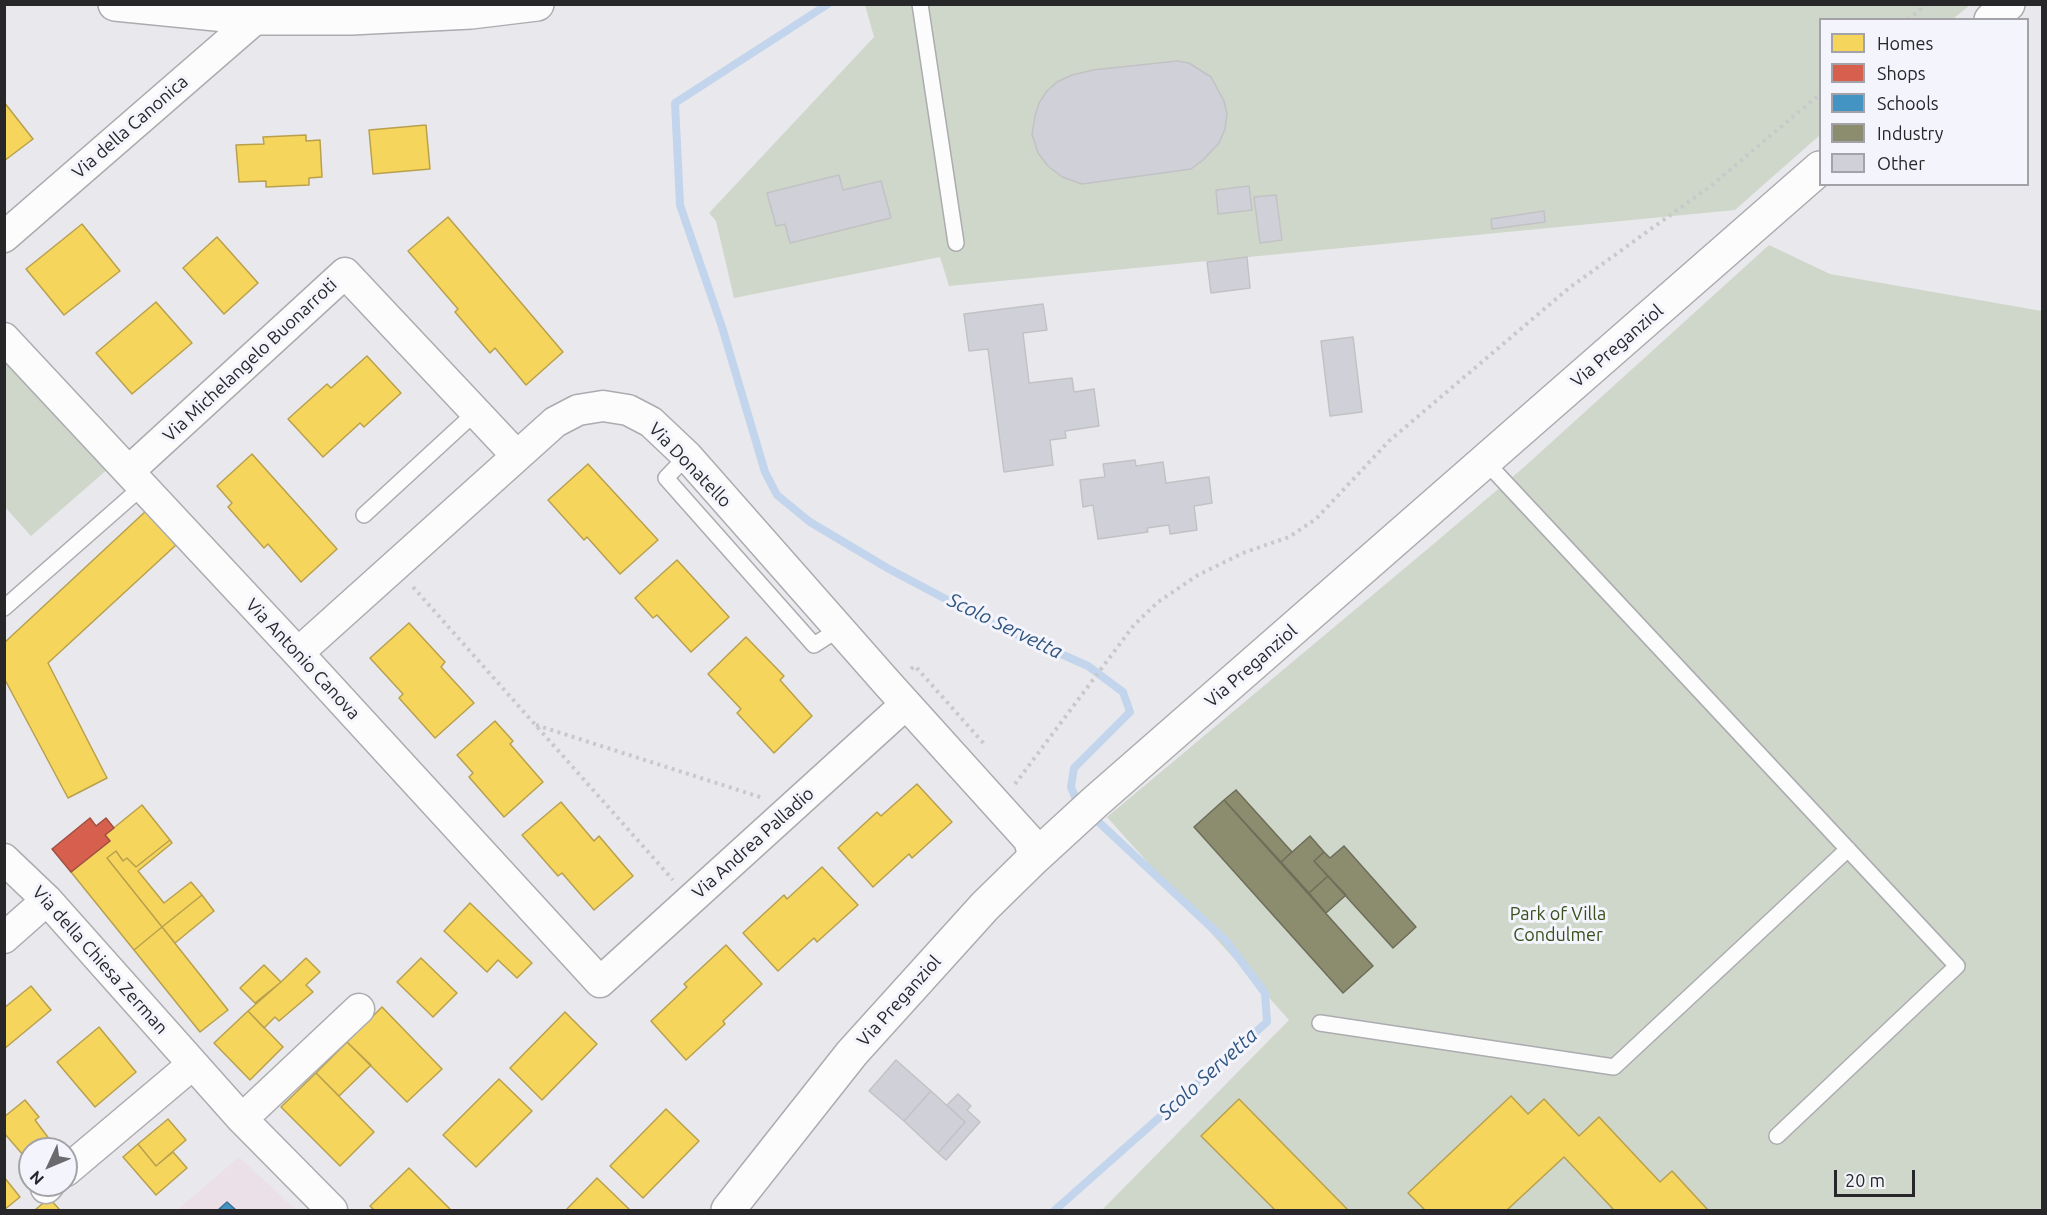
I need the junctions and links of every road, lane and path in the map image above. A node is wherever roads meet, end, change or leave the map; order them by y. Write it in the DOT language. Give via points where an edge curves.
graph roads {
  1 [pos="114,4"];
  2 [pos="537,4"];
  3 [pos="920,4"];
  4 [pos="1926,4"];
  5 [pos="2008,4"];
  6 [pos="264,11"];
  7 [pos="1910,18"];
  8 [pos="1993,18"];
  9 [pos="1819,95"];
  10 [pos="1819,170"];
  11 [pos="4,237"];
  12 [pos="956,243"];
  13 [pos="4,338"];
  14 [pos="476,412"];
  15 [pos="517,456"];
  16 [pos="1485,461"];
  17 [pos="136,479"];
  18 [pos="364,515"];
  19 [pos="395,566"];
  20 [pos="4,608"];
  21 [pos="298,653"];
  22 [pos="906,704"];
  23 [pos="535,725"];
  24 [pos="998,807"];
  25 [pos="785,814"];
  26 [pos="1037,848"];
  27 [pos="1848,849"];
  28 [pos="4,859"];
  29 [pos="47,900"];
  30 [pos="690,900"];
  31 [pos="4,938"];
  32 [pos="600,982"];
  33 [pos="359,1009"];
  34 [pos="1320,1023"];
  35 [pos="193,1064"];
  36 [pos="242,1119"];
  37 [pos="1777,1136"];
  38 [pos="78,1161"];
  39 [pos="333,1210"];
  40 [pos="728,1210"];
  1 -- 6 [label="street"];
  2 -- 6 [label="street" via="471,12 351,18"];
  3 -- 12 [label="lane"];
  4 -- 7 [label="path"];
  5 -- 8 [label="street"];
  6 -- 11 [label="street, Via della Canonica"];
  9 -- 24 [label="path" via="1712,185 1569,288 1389,441 1316,519 1289,537 1198,574 1158,602 1134,625"];
  10 -- 16 [label="street, Via Preganziol"];
  13 -- 17 [label="street, Via Antonio Canova"];
  14 -- 15 [label="street, Via Michelangelo Buonarroti"];
  14 -- 17 [label="street, Via Michelangelo Buonarroti" via="345,273"];
  14 -- 18 [label="lane"];
  15 -- 19 [label="street, Via Donatello"];
  15 -- 22 [label="street, Via Donatello" via="555,422 578,410 603,406 628,410 651,422 687,456"];
  16 -- 26 [label="street, Via Preganziol" via="1086,810"];
  16 -- 27 [label="lane"];
  17 -- 20 [label="lane, Via Michelangelo Buonarroti"];
  17 -- 21 [label="street, Via Antonio Canova"];
  19 -- 21 [label="street, Via Donatello"];
  19 -- 23 [label="path"];
  21 -- 32 [label="street, Via Antonio Canova"];
  22 -- 24 [label="street, Via Donatello"];
  22 -- 25 [label="street, Via Andrea Palladio"];
  23 -- 25 [label="path" via="769,800"];
  23 -- 30 [label="path"];
  24 -- 26 [label="street, Via Donatello"];
  25 -- 30 [label="street, Via Andrea Palladio"];
  26 -- 40 [label="street, Via Preganziol" via="852,1053"];
  27 -- 34 [label="lane" via="1614,1067"];
  27 -- 37 [label="lane" via="1957,966"];
  28 -- 29 [label="street, Via della Chiesa Zerman"];
  29 -- 31 [label="street"];
  29 -- 35 [label="street, Via della Chiesa Zerman"];
  30 -- 32 [label="street, Via Andrea Palladio"];
  33 -- 36 [label="street"];
  35 -- 36 [label="street, Via della Chiesa Zerman"];
  35 -- 38 [label="street"];
  36 -- 39 [label="street, Via della Chiesa Zerman"];
}
